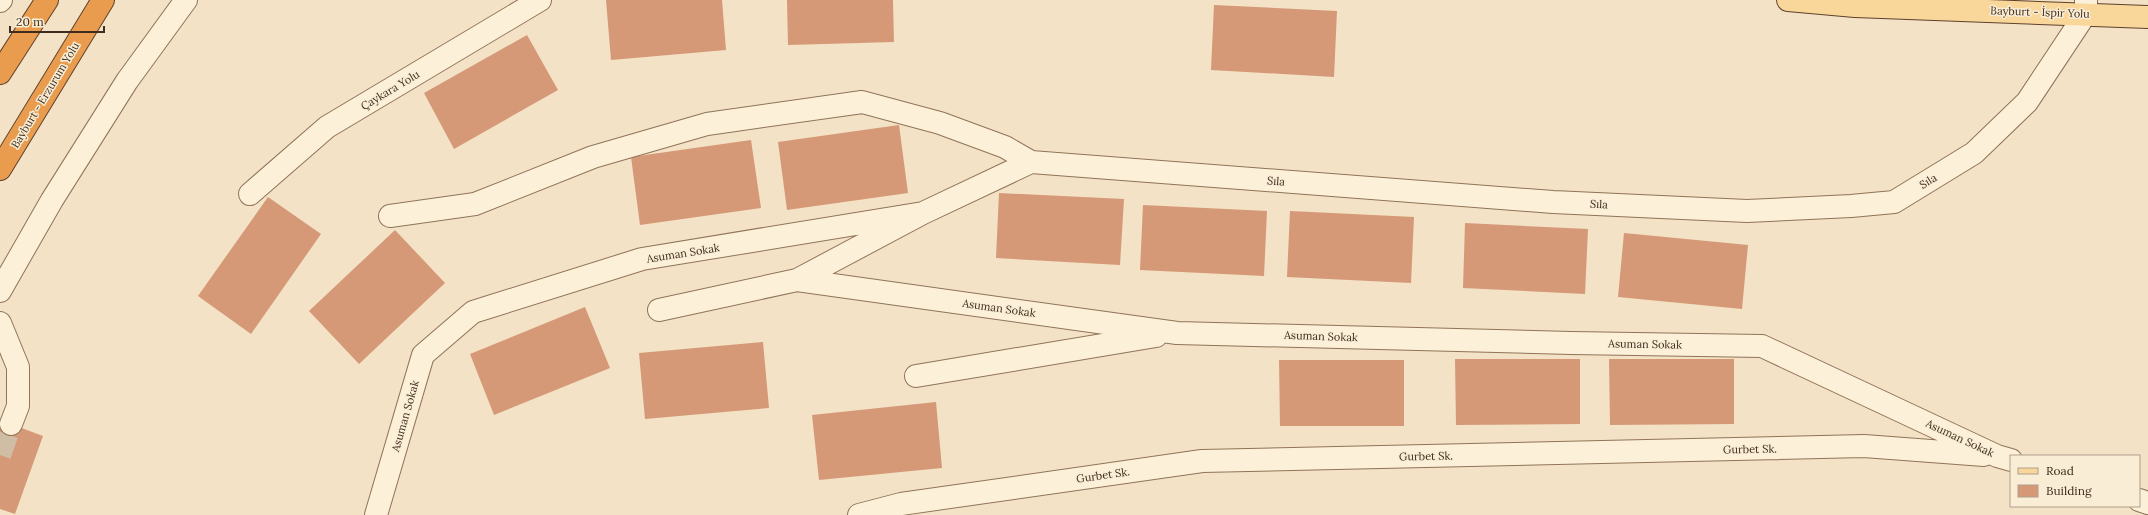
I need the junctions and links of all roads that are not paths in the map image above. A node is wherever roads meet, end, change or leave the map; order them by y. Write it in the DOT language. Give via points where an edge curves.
graph roads {
  1 [pos="47,0"];
  2 [pos="103,0"];
  3 [pos="186,0"];
  4 [pos="540,0"];
  5 [pos="1788,0"];
  6 [pos="2086,7"];
  7 [pos="2148,17"];
  8 [pos="0,73"];
  9 [pos="1031,162"];
  10 [pos="0,169"];
  11 [pos="250,194"];
  12 [pos="923,213"];
  13 [pos="390,216"];
  14 [pos="797,280"];
  15 [pos="0,291"];
  16 [pos="659,310"];
  17 [pos="0,323"];
  18 [pos="1177,332"];
  19 [pos="916,376"];
  20 [pos="11,424"];
  21 [pos="2004,458"];
  22 [pos="376,515"];
  23 [pos="859,515"];
  1 -- 8 [label="highway"];
  2 -- 10 [label="highway, Bayburt - Erzurum Yolu"];
  3 -- 15 [label="street" via="127,81 52,200"];
  4 -- 11 [label="street, Çaykara Yolu" via="327,127"];
  5 -- 6 [label="main road, Bayburt - İspir Yolu" via="1855,6"];
  6 -- 7 [label="main road, Bayburt - İspir Yolu"];
  6 -- 9 [label="street, Sıla" via="2028,102 1974,153 1894,202 1747,211 1553,202"];
  9 -- 12 [label="street"];
  9 -- 13 [label="street" via="1005,148 940,123 862,102 707,124 593,158 475,204"];
  12 -- 14 [label="street"];
  12 -- 22 [label="street, Asuman Sokak" via="642,259 473,312 423,355"];
  14 -- 16 [label="street"];
  14 -- 18 [label="street, Asuman Sokak"];
  17 -- 20 [label="street" via="18,367 18,406"];
  18 -- 19 [label="street"];
  18 -- 21 [label="street, Asuman Sokak" via="1762,346"];
  21 -- 23 [label="street, Gurbet Sk." via="1864,446 1202,461 901,504"];
}
